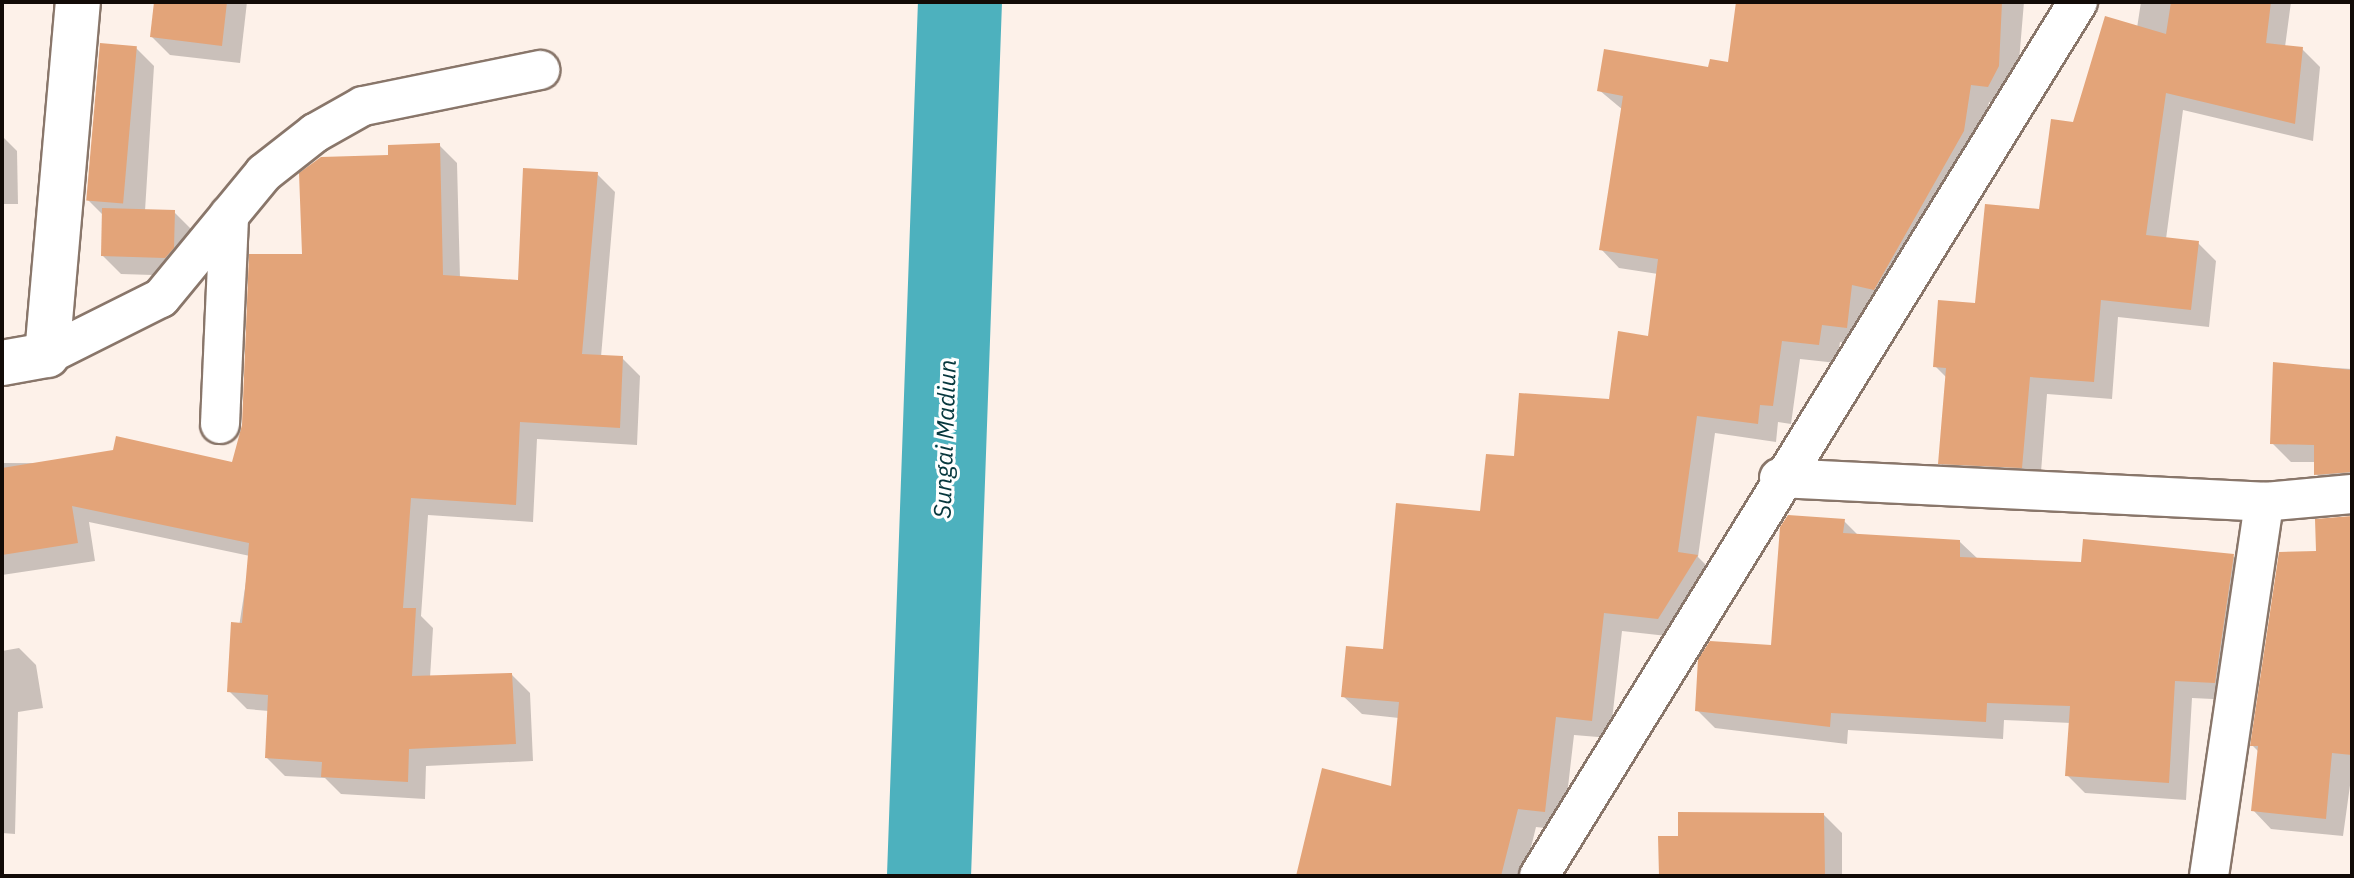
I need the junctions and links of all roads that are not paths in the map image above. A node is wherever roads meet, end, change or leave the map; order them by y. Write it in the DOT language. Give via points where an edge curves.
graph roads {
  1 [pos="78,2"];
  2 [pos="2078,2"];
  3 [pos="540,70"];
  4 [pos="229,213"];
  5 [pos="47,355"];
  6 [pos="2,363"];
  7 [pos="220,424"];
  8 [pos="1779,478"];
  9 [pos="2352,494"];
  10 [pos="2264,502"];
  11 [pos="1539,876"];
  12 [pos="2209,876"];
  1 -- 5 [label="street"];
  2 -- 8 [label="street"];
  3 -- 4 [label="street" via="363,106 264,173"];
  4 -- 5 [label="street" via="161,298"];
  4 -- 7 [label="street"];
  5 -- 6 [label="street"];
  8 -- 10 [label="street"];
  8 -- 11 [label="street"];
  9 -- 10 [label="street"];
  10 -- 12 [label="street"];
}
